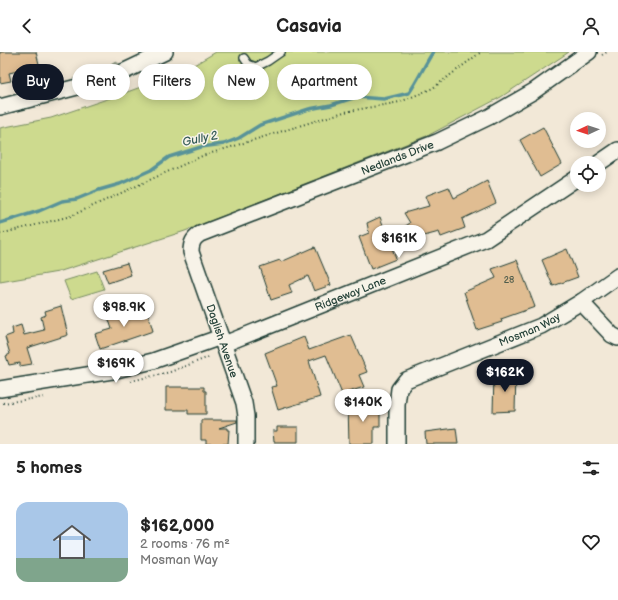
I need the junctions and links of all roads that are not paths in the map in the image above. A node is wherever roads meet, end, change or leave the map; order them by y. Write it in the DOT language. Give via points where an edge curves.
graph roads {
  1 [pos="165,52"];
  2 [pos="281,52"];
  3 [pos="589,52"];
  4 [pos="244,58"];
  5 [pos="0,107"];
  6 [pos="618,150"];
  7 [pos="606,158"];
  8 [pos="570,183"];
  9 [pos="194,239"];
  10 [pos="618,276"];
  11 [pos="581,302"];
  12 [pos="618,338"];
  13 [pos="222,341"];
  14 [pos="0,389"];
  15 [pos="246,444"];
  16 [pos="397,444"];
  1 -- 5 [label="street" via="85,85"];
  2 -- 4 [label="lane" via="256,67 248,64"];
  3 -- 9 [label="street, Nedlands Drive" via="534,91 489,118 437,142 200,234"];
  6 -- 7 [label="street"];
  8 -- 13 [label="street, Ridgeway Lane" via="486,239"];
  9 -- 13 [label="street, Daglish Avenue" via="191,252"];
  10 -- 11 [label="street, Mosman Way"];
  11 -- 12 [label="street" via="612,335"];
  11 -- 16 [label="street, Mosman Way" via="540,326 406,380 399,389"];
  13 -- 14 [label="street, Ridgeway Lane" via="105,372"];
  13 -- 15 [label="street, Daglish Avenue" via="244,403"];
}
